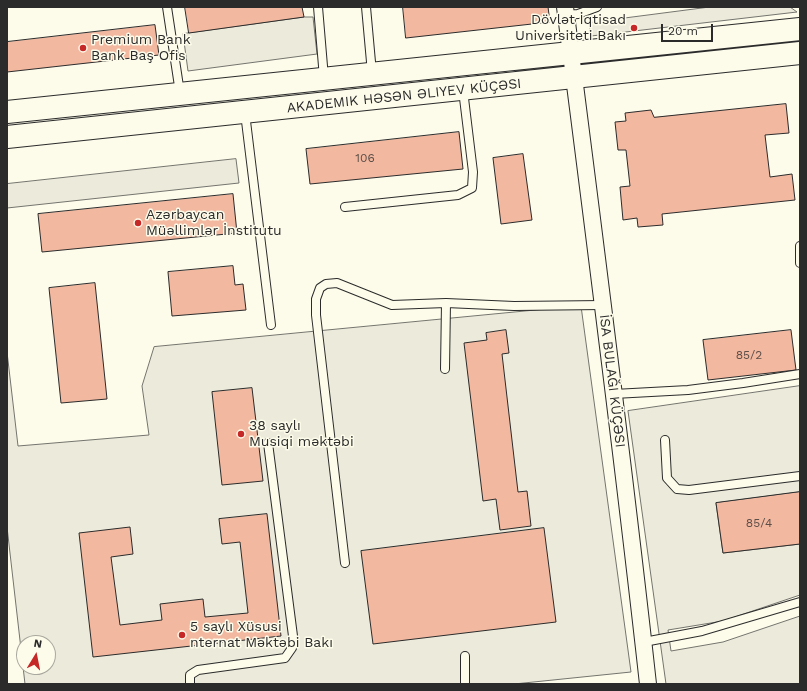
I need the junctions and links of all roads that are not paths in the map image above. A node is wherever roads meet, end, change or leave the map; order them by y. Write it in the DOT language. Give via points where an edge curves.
graph roads {
  1 [pos="167,7"];
  2 [pos="318,7"];
  3 [pos="366,7"];
  4 [pos="597,7"];
  5 [pos="565,11"];
  6 [pos="800,29"];
  7 [pos="571,53"];
  8 [pos="800,54"];
  9 [pos="372,73"];
  10 [pos="324,78"];
  11 [pos="574,78"];
  12 [pos="463,90"];
  13 [pos="180,93"];
  14 [pos="7,112"];
  15 [pos="245,112"];
  16 [pos="7,137"];
  17 [pos="345,207"];
  18 [pos="800,246"];
  19 [pos="800,263"];
  20 [pos="446,303"];
  21 [pos="603,305"];
  22 [pos="271,325"];
  23 [pos="446,369"];
  24 [pos="800,374"];
  25 [pos="614,394"];
  26 [pos="665,440"];
  27 [pos="268,443"];
  28 [pos="800,476"];
  29 [pos="345,563"];
  30 [pos="800,602"];
  31 [pos="644,642"];
  32 [pos="465,656"];
  33 [pos="190,684"];
  34 [pos="465,684"];
  35 [pos="648,684"];
  1 -- 13 [label="lane"];
  2 -- 10 [label="lane"];
  3 -- 9 [label="lane"];
  4 -- 5 [label="lane" via="578,14"];
  5 -- 7 [label="street"];
  6 -- 7 [label="main road, AKADEMIK HƏSƏN ƏLIYEV KÜÇƏSI"];
  7 -- 9 [label="main road, AKADEMIK HƏSƏN ƏLIYEV KÜÇƏSI"];
  7 -- 11 [label="street"];
  8 -- 11 [label="main road, AKADEMIK HƏSƏN ƏLIYEV KÜÇƏSI"];
  9 -- 10 [label="main road, AKADEMIK HƏSƏN ƏLIYEV KÜÇƏSI"];
  10 -- 13 [label="main road, AKADEMIK HƏSƏN ƏLIYEV KÜÇƏSI"];
  11 -- 12 [label="main road, AKADEMIK HƏSƏN ƏLIYEV KÜÇƏSI"];
  11 -- 21 [label="street"];
  12 -- 15 [label="main road, AKADEMIK HƏSƏN ƏLIYEV KÜÇƏSI"];
  12 -- 17 [label="lane" via="474,172 472,188 458,195"];
  13 -- 14 [label="main road, AKADEMIK HƏSƏN ƏLIYEV KÜÇƏSI"];
  15 -- 16 [label="main road, AKADEMIK HƏSƏN ƏLIYEV KÜÇƏSI"];
  15 -- 22 [label="lane"];
  18 -- 19 [label="lane"];
  20 -- 21 [label="lane" via="514,306"];
  20 -- 23 [label="lane"];
  20 -- 29 [label="lane" via="392,305 337,283 326,284 320,288 316,299 316,315"];
  21 -- 25 [label="street"];
  24 -- 25 [label="lane" via="688,390"];
  25 -- 31 [label="street"];
  26 -- 28 [label="lane" via="667,478 677,489 689,490"];
  27 -- 33 [label="lane" via="293,636 292,648 285,658 198,670 190,675"];
  30 -- 31 [label="lane" via="702,631"];
  31 -- 35 [label="street"];
  32 -- 34 [label="lane"];
}
